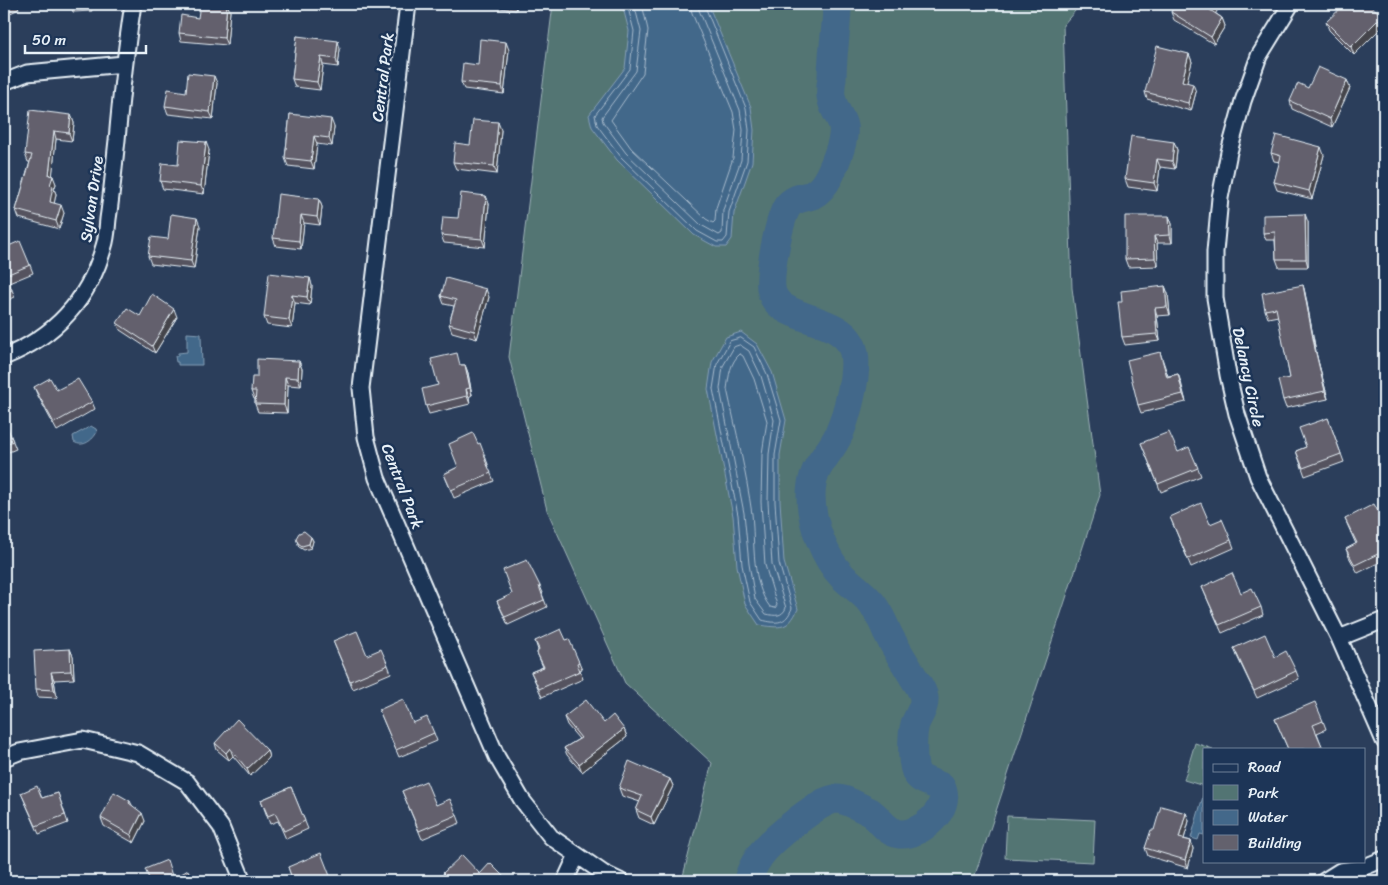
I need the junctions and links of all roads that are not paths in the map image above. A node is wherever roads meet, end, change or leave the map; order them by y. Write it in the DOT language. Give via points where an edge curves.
graph roads {
  1 [pos="133,4"];
  2 [pos="408,4"];
  3 [pos="1291,4"];
  4 [pos="124,64"];
  5 [pos="4,82"];
  6 [pos="4,357"];
  7 [pos="1384,620"];
  8 [pos="1339,638"];
  9 [pos="1384,741"];
  10 [pos="4,758"];
  11 [pos="576,855"];
  12 [pos="1384,859"];
  13 [pos="1360,874"];
  14 [pos="601,877"];
  15 [pos="243,881"];
  16 [pos="565,881"];
  17 [pos="620,881"];
  18 [pos="1324,881"];
  1 -- 4 [label="street, Sylvan Drive"];
  2 -- 11 [label="street, Central Park" via="361,388 366,437 377,478 498,757 522,800 551,837"];
  3 -- 8 [label="street, Delancy Circle" via="1259,56 1229,152 1220,198 1215,298 1237,414 1258,478"];
  4 -- 5 [label="street" via="27,73"];
  4 -- 6 [label="street, Sylvan Drive" via="104,245 89,284 66,318 42,337"];
  7 -- 8 [label="street"];
  8 -- 9 [label="street, Delancy Circle"];
  10 -- 15 [label="street" via="19,752 83,740 138,753 187,782 221,827"];
  11 -- 14 [label="street, Central Park"];
  11 -- 16 [label="street"];
  12 -- 13 [label="street"];
  13 -- 18 [label="street" via="1340,871"];
  14 -- 17 [label="street, Central Park"];
}
